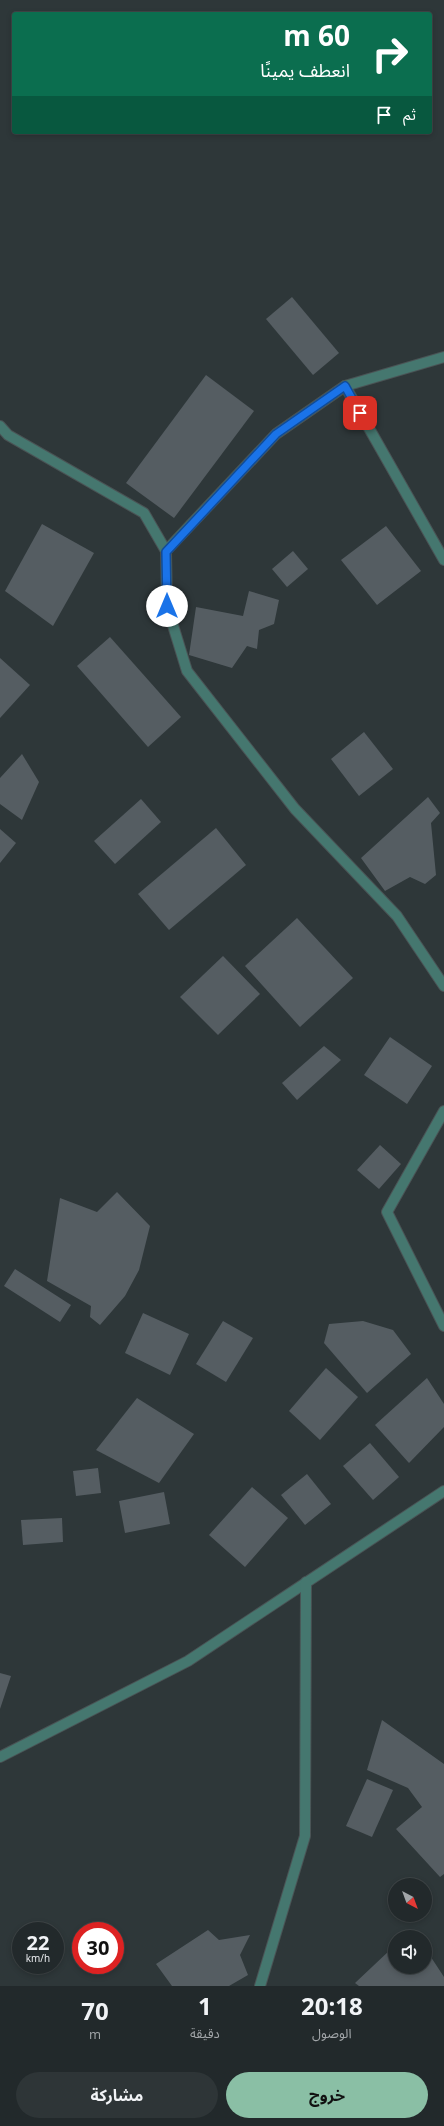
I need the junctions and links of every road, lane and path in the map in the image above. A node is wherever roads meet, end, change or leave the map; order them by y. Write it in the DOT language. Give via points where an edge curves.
graph roads {
  1 [pos="444,357"];
  2 [pos="345,386"];
  3 [pos="0,426"];
  4 [pos="166,552"];
  5 [pos="444,560"];
  6 [pos="444,986"];
  7 [pos="444,1111"];
  8 [pos="444,1326"];
  9 [pos="444,1491"];
  10 [pos="306,1582"];
  11 [pos="0,1757"];
  12 [pos="260,1986"];
  1 -- 2 [label="street"];
  2 -- 4 [label="street" via="276,434"];
  2 -- 5 [label="street"];
  3 -- 4 [label="street" via="8,435 144,513"];
  4 -- 6 [label="street" via="167,606 187,671 295,809 397,916"];
  7 -- 8 [label="street" via="387,1212"];
  9 -- 10 [label="street"];
  10 -- 11 [label="street" via="188,1661"];
  10 -- 12 [label="street" via="305,1836"];
}
